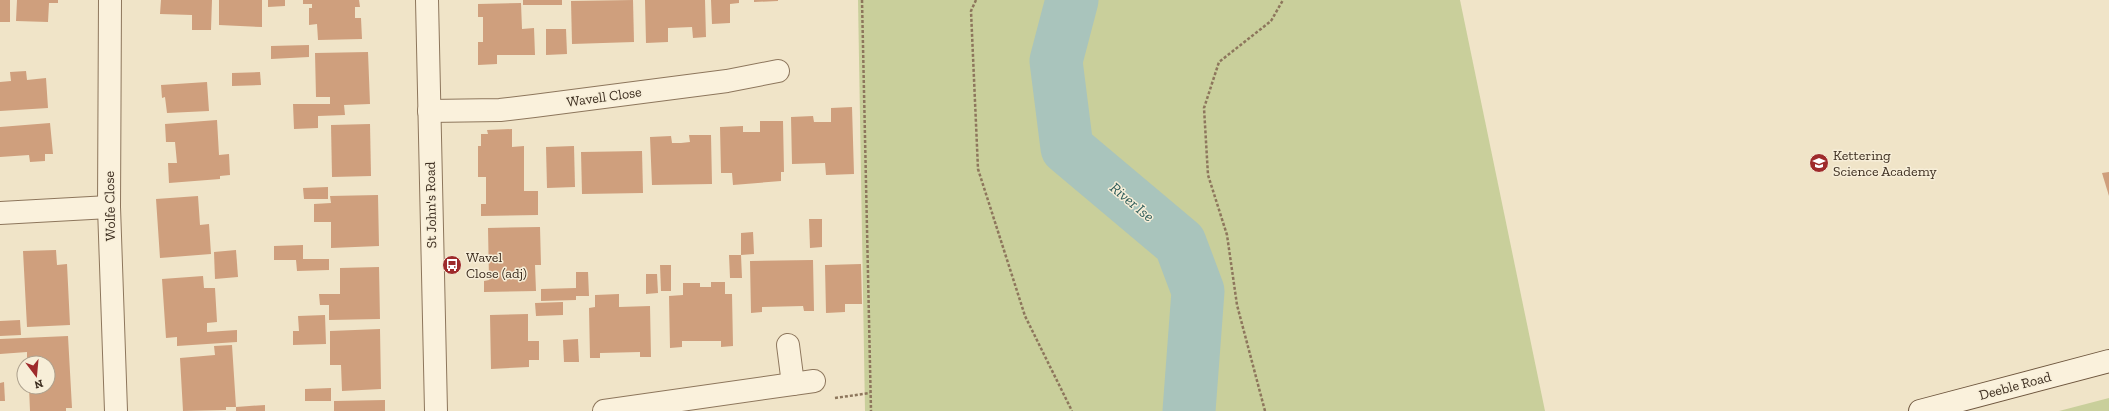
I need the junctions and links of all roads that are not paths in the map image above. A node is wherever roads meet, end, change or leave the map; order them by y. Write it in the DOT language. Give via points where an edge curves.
graph roads {
  1 [pos="110,0"];
  2 [pos="427,0"];
  3 [pos="778,71"];
  4 [pos="429,111"];
  5 [pos="109,207"];
  6 [pos="0,213"];
  7 [pos="788,345"];
  8 [pos="2109,361"];
  9 [pos="814,381"];
  10 [pos="793,384"];
  11 [pos="116,411"];
  12 [pos="436,411"];
  13 [pos="604,411"];
  14 [pos="1920,411"];
  1 -- 5 [label="street, Wolfe Close"];
  2 -- 4 [label="street, St John's Road"];
  3 -- 4 [label="street, Wavell Close" via="727,81 500,110"];
  4 -- 12 [label="street, St John's Road"];
  5 -- 6 [label="street"];
  5 -- 11 [label="street, Wolfe Close"];
  7 -- 10 [label="street"];
  8 -- 14 [label="street, Deeble Road"];
  9 -- 10 [label="street"];
  10 -- 13 [label="street"];
}
